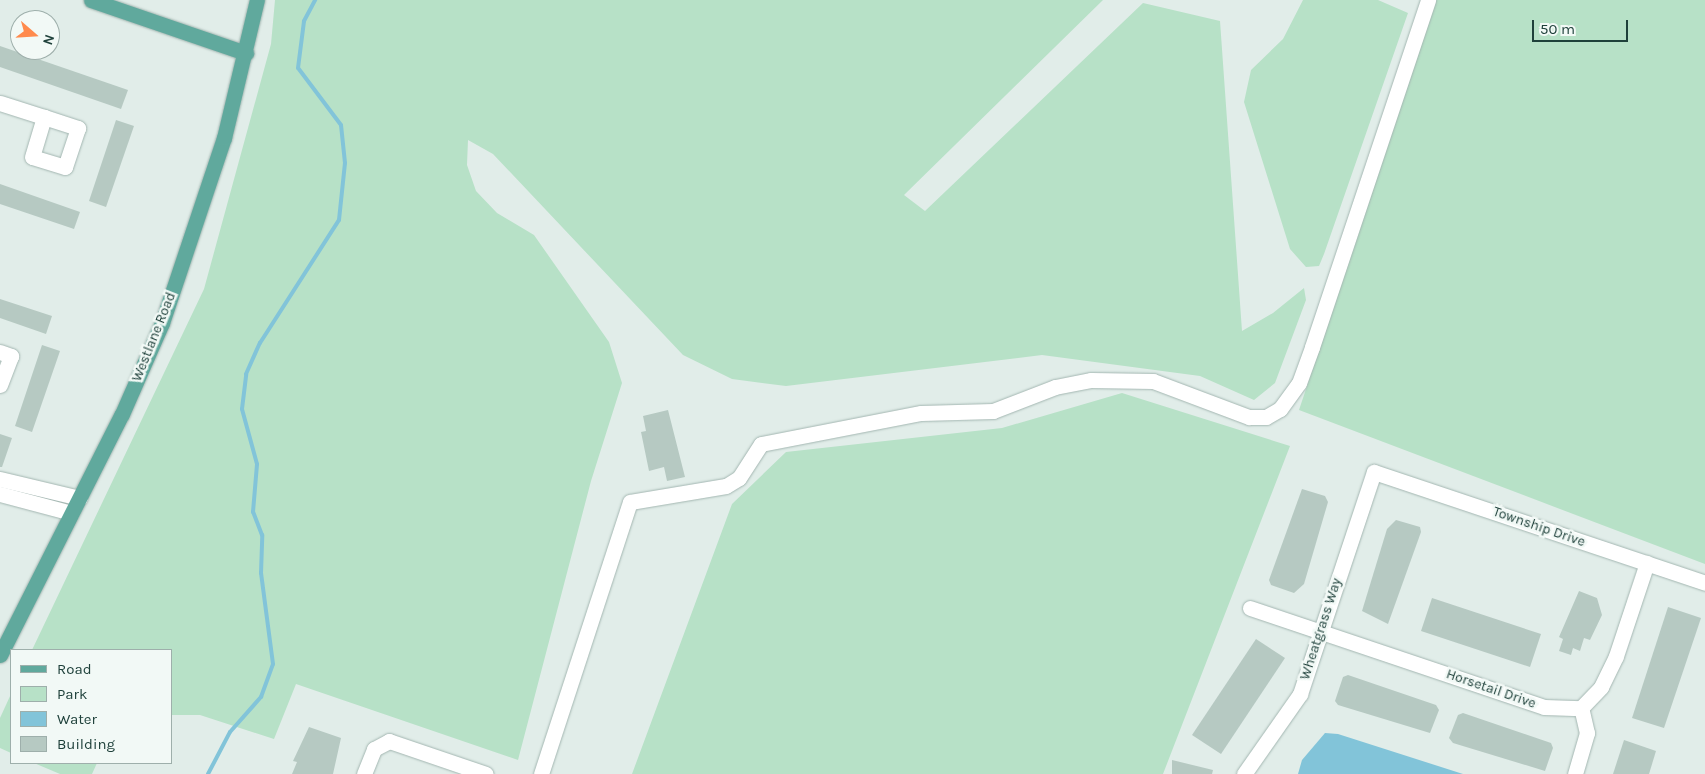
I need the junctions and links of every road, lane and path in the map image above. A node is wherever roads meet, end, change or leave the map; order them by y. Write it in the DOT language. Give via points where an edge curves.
graph roads {
  1 [pos="91,0"];
  2 [pos="257,0"];
  3 [pos="1428,0"];
  4 [pos="246,53"];
  5 [pos="0,103"];
  6 [pos="44,117"];
  7 [pos="0,352"];
  8 [pos="0,385"];
  9 [pos="1374,472"];
  10 [pos="0,480"];
  11 [pos="0,494"];
  12 [pos="80,498"];
  13 [pos="72,513"];
  14 [pos="1647,563"];
  15 [pos="1705,583"];
  16 [pos="1250,608"];
  17 [pos="1320,631"];
  18 [pos="0,655"];
  19 [pos="1581,708"];
  20 [pos="364,774"];
  21 [pos="486,774"];
  22 [pos="541,774"];
  23 [pos="1244,774"];
  24 [pos="1575,774"];
  1 -- 4 [label="main road"];
  2 -- 4 [label="main road, Westlane Road"];
  3 -- 22 [label="street" via="1312,347 1299,382 1280,408 1266,417 1248,417 1152,381 1090,380 1055,387 993,411 921,413 761,444 739,478 726,486 630,502"];
  4 -- 12 [label="main road, Westlane Road" via="215,170 162,323"];
  5 -- 6 [label="street"];
  7 -- 8 [label="street" via="11,356"];
  9 -- 14 [label="street, Township Drive"];
  9 -- 17 [label="street, Wheatgrass Way"];
  10 -- 12 [label="street"];
  11 -- 13 [label="street"];
  12 -- 13 [label="main road, Westlane Road"];
  13 -- 18 [label="main road, Westlane Road"];
  14 -- 15 [label="street, Township Drive"];
  14 -- 19 [label="street" via="1616,656 1601,687"];
  16 -- 17 [label="street, Horsetail Drive"];
  17 -- 19 [label="street, Horsetail Drive" via="1544,707"];
  17 -- 23 [label="street, Wheatgrass Way" via="1300,694"];
  19 -- 24 [label="street" via="1587,734"];
  20 -- 21 [label="street" via="371,754 381,744 396,742"];
}
